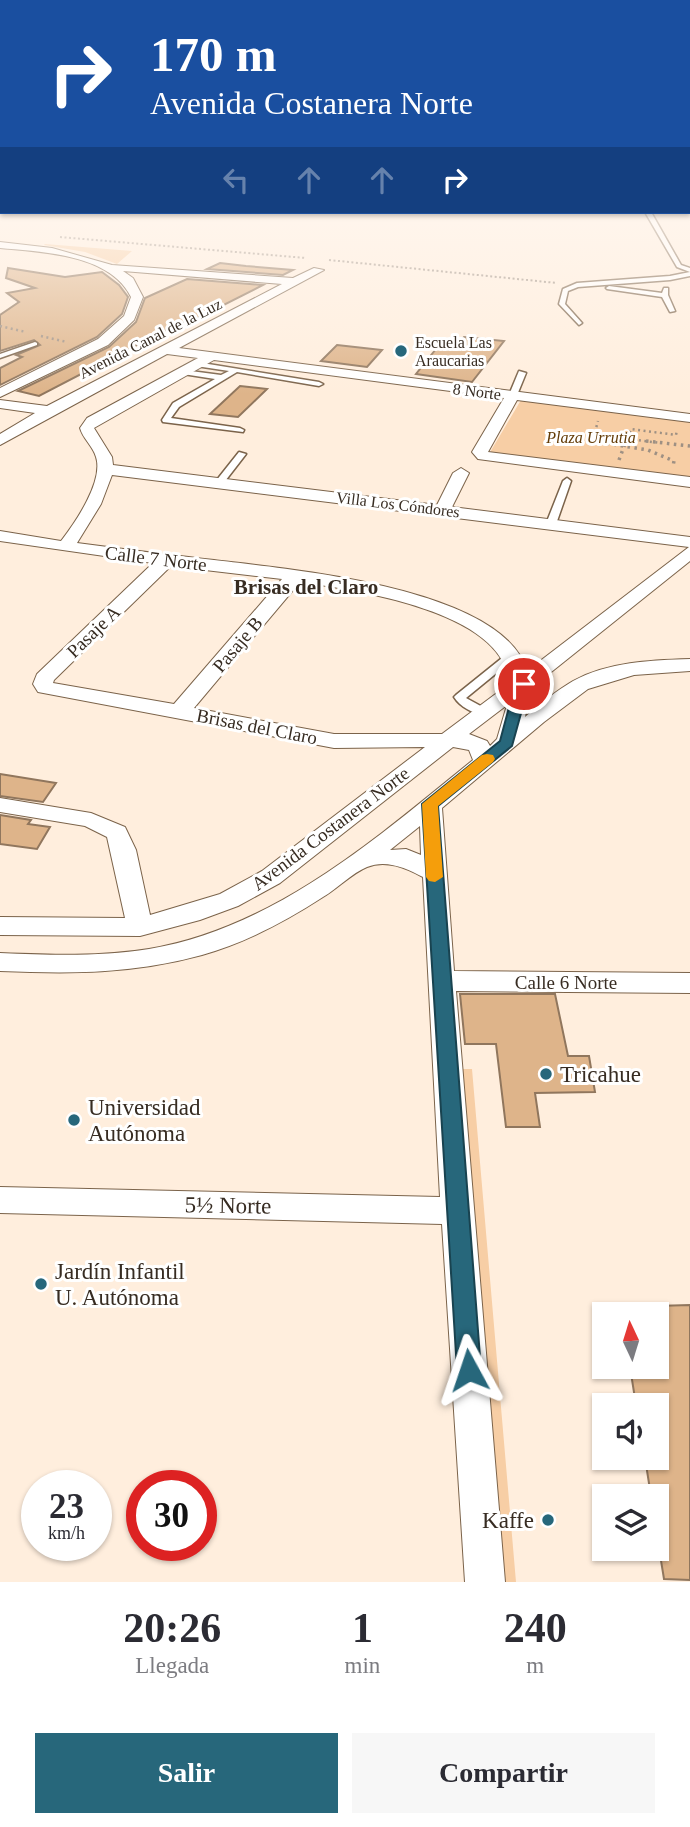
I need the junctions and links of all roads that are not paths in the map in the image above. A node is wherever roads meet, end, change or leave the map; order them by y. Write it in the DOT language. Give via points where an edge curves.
graph roads {
  1 [pos="7,246"];
  2 [pos="667,246"];
  3 [pos="319,263"];
  4 [pos="114,268"];
  5 [pos="185,272"];
  6 [pos="690,272"];
  7 [pos="670,278"];
  8 [pos="296,282"];
  9 [pos="161,284"];
  10 [pos="577,285"];
  11 [pos="665,295"];
  12 [pos="672,311"];
  13 [pos="579,323"];
  14 [pos="35,344"];
  15 [pos="139,350"];
  16 [pos="161,351"];
  17 [pos="0,356"];
  18 [pos="198,364"];
  19 [pos="234,371"];
  20 [pos="522,373"];
  21 [pos="224,378"];
  22 [pos="319,384"];
  23 [pos="0,393"];
  24 [pos="513,395"];
  25 [pos="0,404"];
  26 [pos="48,411"];
  27 [pos="99,416"];
  28 [pos="685,417"];
  29 [pos="240,430"];
  30 [pos="0,440"];
  31 [pos="242,454"];
  32 [pos="105,469"];
  33 [pos="461,473"];
  34 [pos="567,481"];
  35 [pos="219,482"];
  36 [pos="690,482"];
  37 [pos="443,509"];
  38 [pos="551,524"];
  39 [pos="0,536"];
  40 [pos="690,542"];
  41 [pos="65,547"];
  42 [pos="690,552"];
  43 [pos="167,560"];
  44 [pos="295,576"];
  45 [pos="511,656"];
  46 [pos="690,665"];
  47 [pos="522,685"];
  48 [pos="68,692"];
  49 [pos="564,696"];
  50 [pos="179,712"];
  51 [pos="484,712"];
  52 [pos="448,739"];
  53 [pos="507,743"];
  54 [pos="484,761"];
  55 [pos="430,804"];
  56 [pos="0,805"];
  57 [pos="361,859"];
  58 [pos="435,873"];
  59 [pos="0,926"];
  60 [pos="140,927"];
  61 [pos="0,962"];
  62 [pos="442,981"];
  63 [pos="690,983"];
  64 [pos="0,1200"];
  65 [pos="457,1211"];
  66 [pos="485,1582"];
  1 -- 4 [label="street" via="61,252"];
  2 -- 6 [label="lane" via="679,266"];
  3 -- 8 [label="street, Avenida Canal de la Luz"];
  4 -- 5 [label="street"];
  4 -- 23 [label="street" via="143,293 133,316 109,344"];
  5 -- 8 [label="street"];
  5 -- 9 [label="street"];
  6 -- 7 [label="lane"];
  7 -- 10 [label="lane"];
  7 -- 11 [label="lane"];
  8 -- 16 [label="street, Avenida Canal de la Luz"];
  10 -- 11 [label="lane"];
  10 -- 13 [label="lane" via="565,290 562,304"];
  11 -- 12 [label="lane"];
  14 -- 17 [label="lane"];
  15 -- 16 [label="street, 8 Norte"];
  16 -- 18 [label="street, 8 Norte"];
  16 -- 26 [label="street, Avenida Canal de la Luz"];
  18 -- 19 [label="lane"];
  18 -- 21 [label="lane"];
  18 -- 24 [label="street, 8 Norte"];
  18 -- 27 [label="street"];
  19 -- 21 [label="lane"];
  19 -- 22 [label="lane"];
  20 -- 24 [label="lane"];
  21 -- 29 [label="lane" via="176,405 166,421"];
  24 -- 28 [label="street"];
  24 -- 36 [label="street, 8 Norte" via="480,452 483,456"];
  25 -- 26 [label="street"];
  26 -- 27 [label="street"];
  26 -- 30 [label="street, Avenida Canal de la Luz"];
  27 -- 32 [label="street" via="87,428"];
  31 -- 35 [label="lane"];
  32 -- 35 [label="street, Villa Los Cóndores"];
  32 -- 41 [label="street" via="85,522"];
  33 -- 37 [label="street"];
  34 -- 38 [label="lane"];
  35 -- 37 [label="street, Villa Los Cóndores"];
  37 -- 38 [label="street, Villa Los Cóndores"];
  38 -- 40 [label="street, Villa Los Cóndores"];
  39 -- 41 [label="street, Calle 7 Norte"];
  41 -- 43 [label="street, Calle 7 Norte"];
  42 -- 47 [label="street, Avenida Costanera Norte"];
  43 -- 44 [label="street, Calle 7 Norte"];
  43 -- 48 [label="street, Pasaje A" via="44,678 45,688"];
  44 -- 45 [label="street, Calle 7 Norte" via="380,591 452,613 491,634"];
  44 -- 50 [label="street, Pasaje B"];
  45 -- 47 [label="street, Calle 7 Norte"];
  45 -- 51 [label="lane" via="460,697"];
  46 -- 49 [label="street, Avenida Costanera Norte" via="618,671"];
  47 -- 49 [label="street"];
  47 -- 51 [label="street, Avenida Costanera Norte"];
  47 -- 53 [label="street"];
  48 -- 50 [label="street, Brisas del Claro"];
  49 -- 53 [label="street, Avenida Costanera Norte"];
  50 -- 52 [label="street, Brisas del Claro" via="334,741"];
  51 -- 52 [label="street, Avenida Costanera Norte"];
  52 -- 54 [label="street" via="474,743 483,751"];
  52 -- 60 [label="street, Avenida Costanera Norte" via="271,877 229,900"];
  53 -- 54 [label="street, Avenida Costanera Norte"];
  54 -- 55 [label="street, Avenida Costanera Norte"];
  55 -- 57 [label="street, Avenida Costanera Norte"];
  55 -- 58 [label="street"];
  56 -- 60 [label="street" via="92,820 117,832"];
  57 -- 58 [label="street" via="406,857"];
  57 -- 61 [label="street, Avenida Costanera Norte" via="269,919 181,952 99,964"];
  58 -- 62 [label="street"];
  59 -- 60 [label="street, Avenida Costanera Norte"];
  62 -- 63 [label="street, Calle 6 Norte"];
  62 -- 65 [label="street"];
  64 -- 65 [label="street, 5½ Norte"];
  65 -- 66 [label="street"];
}
